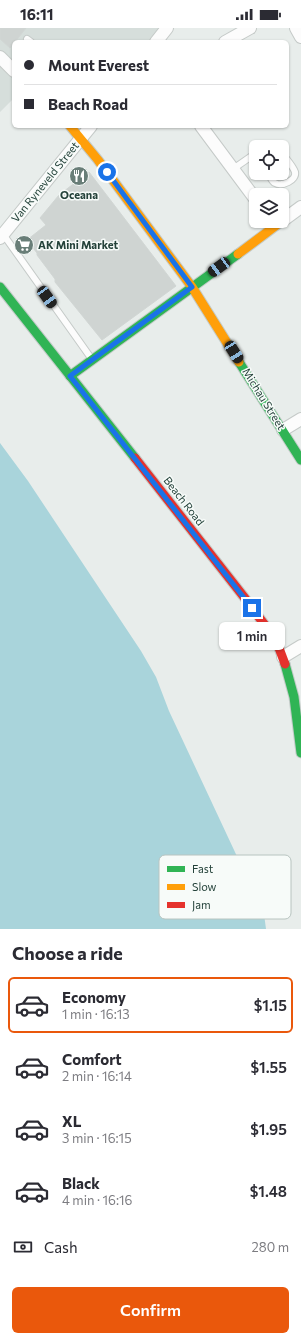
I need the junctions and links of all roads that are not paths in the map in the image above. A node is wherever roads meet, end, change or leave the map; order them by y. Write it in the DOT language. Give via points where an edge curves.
graph roads {
  1 [pos="167,28"];
  2 [pos="250,28"];
  3 [pos="296,28"];
  4 [pos="301,38"];
  5 [pos="158,40"];
  6 [pos="229,40"];
  7 [pos="0,57"];
  8 [pos="12,69"];
  9 [pos="72,128"];
  10 [pos="89,128"];
  11 [pos="203,128"];
  12 [pos="81,139"];
  13 [pos="249,158"];
  14 [pos="289,164"];
  15 [pos="233,168"];
  16 [pos="272,180"];
  17 [pos="249,190"];
  18 [pos="301,207"];
  19 [pos="289,215"];
  20 [pos="270,228"];
  21 [pos="1,236"];
  22 [pos="0,287"];
  23 [pos="192,287"];
  24 [pos="92,360"];
  25 [pos="70,376"];
  26 [pos="301,419"];
  27 [pos="283,430"];
  28 [pos="301,460"];
  29 [pos="301,646"];
  30 [pos="283,657"];
  31 [pos="300,727"];
  32 [pos="301,752"];
  1 -- 5 [label="street"];
  2 -- 6 [label="street"];
  3 -- 4 [label="street"];
  7 -- 8 [label="street"];
  9 -- 12 [label="street, Michau Street"];
  10 -- 12 [label="street, Van Ryneveld Street"];
  11 -- 15 [label="street"];
  12 -- 21 [label="street, Van Ryneveld Street"];
  12 -- 23 [label="street, Michau Street"];
  13 -- 15 [label="lane"];
  14 -- 16 [label="lane" via="294,171 294,178 277,184"];
  15 -- 17 [label="street"];
  18 -- 19 [label="street"];
  20 -- 23 [label="street"];
  21 -- 24 [label="lane"];
  22 -- 25 [label="street, Beach Road"];
  23 -- 24 [label="street"];
  23 -- 27 [label="street, Michau Street"];
  24 -- 25 [label="street"];
  25 -- 30 [label="street, Beach Road" via="252,608 276,640"];
  26 -- 27 [label="street"];
  27 -- 28 [label="street, Michau Street"];
  29 -- 30 [label="street"];
  30 -- 31 [label="street, Beach Road"];
  31 -- 32 [label="street, Beach Road"];
}
